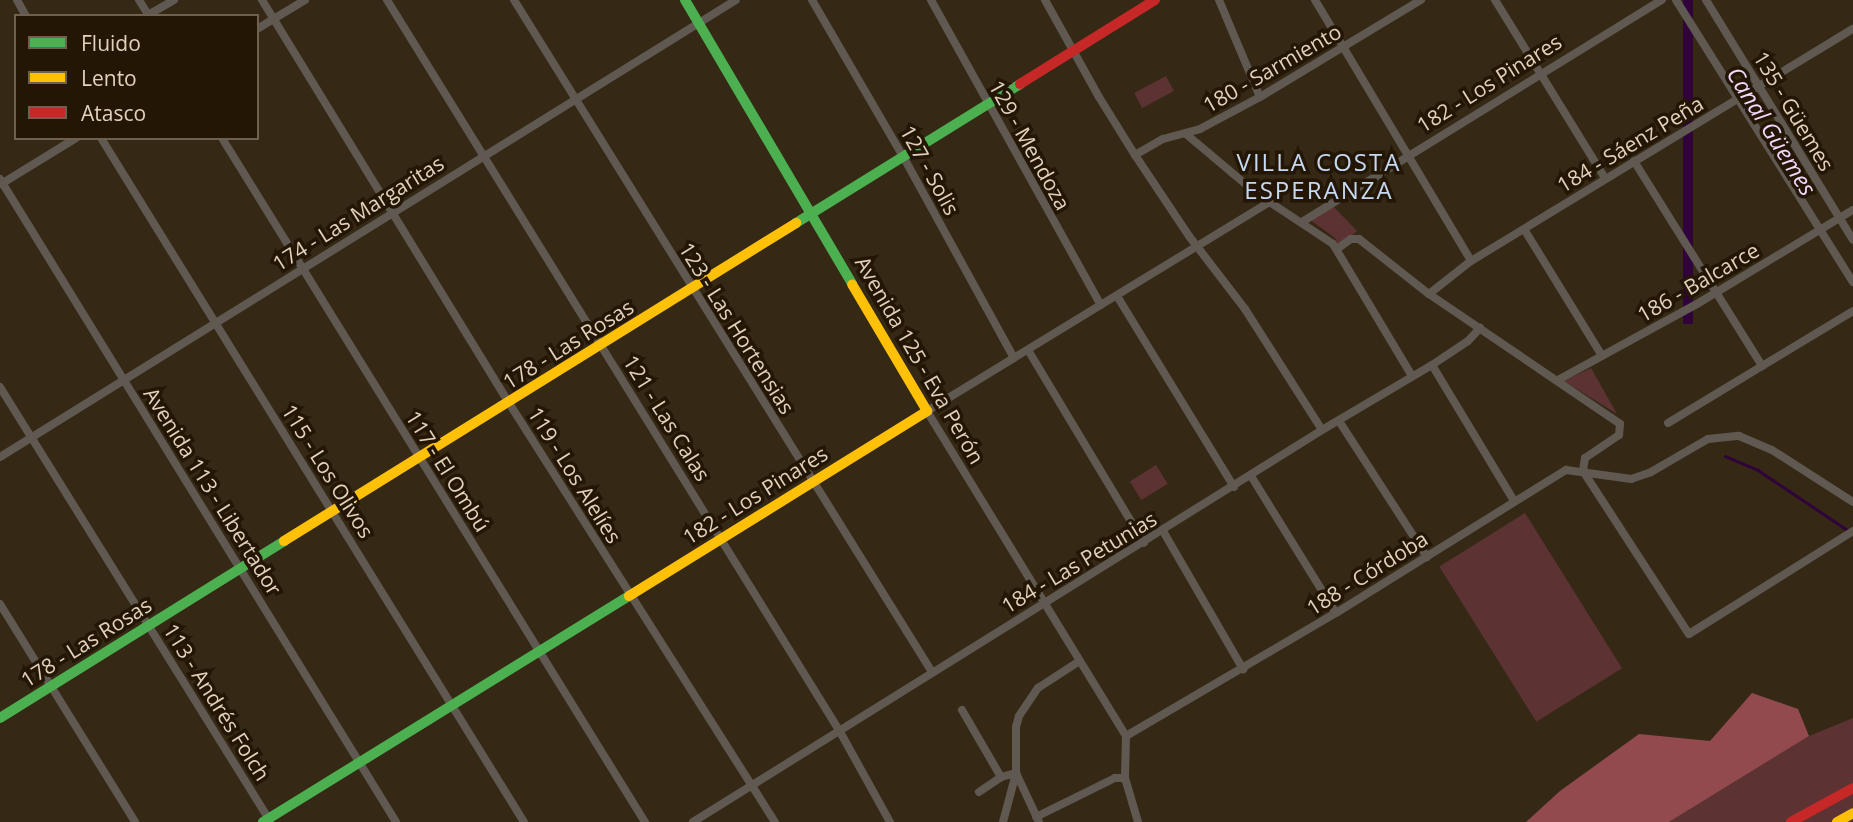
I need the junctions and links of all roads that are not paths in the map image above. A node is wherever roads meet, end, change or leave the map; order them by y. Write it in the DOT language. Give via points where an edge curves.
graph roads {
  1 [pos="174,0"];
  2 [pos="262,0"];
  3 [pos="305,0"];
  4 [pos="387,0"];
  5 [pos="514,0"];
  6 [pos="685,0"];
  7 [pos="736,0"];
  8 [pos="812,0"];
  9 [pos="931,0"];
  10 [pos="1045,0"];
  11 [pos="1155,0"];
  12 [pos="1219,0"];
  13 [pos="1315,0"];
  14 [pos="1421,0"];
  15 [pos="1495,0"];
  16 [pos="1662,0"];
  17 [pos="1676,0"];
  18 [pos="1706,0"];
  19 [pos="151,14"];
  20 [pos="274,19"];
  21 [pos="698,22"];
  22 [pos="259,28"];
  23 [pos="1853,29"];
  24 [pos="1343,48"];
  25 [pos="1073,52"];
  26 [pos="1541,73"];
  27 [pos="1756,88"];
  28 [pos="1260,97"];
  29 [pos="1741,97"];
  30 [pos="575,99"];
  31 [pos="987,105"];
  32 [pos="1186,134"];
  33 [pos="73,140"];
  34 [pos="102,140"];
  35 [pos="223,140"];
  36 [pos="1136,155"];
  37 [pos="1409,155"];
  38 [pos="484,156"];
  39 [pos="904,158"];
  40 [pos="1634,161"];
  41 [pos="1605,178"];
  42 [pos="1,182"];
  43 [pos="1269,202"];
  44 [pos="1853,210"];
  45 [pos="391,212"];
  46 [pos="813,215"];
  47 [pos="1838,220"];
  48 [pos="1302,222"];
  49 [pos="1524,229"];
  50 [pos="1822,229"];
  51 [pos="1853,240"];
  52 [pos="1196,246"];
  53 [pos="1337,249"];
  54 [pos="1471,261"];
  55 [pos="301,268"];
  56 [pos="1853,282"];
  57 [pos="692,290"];
  58 [pos="1715,293"];
  59 [pos="1429,294"];
  60 [pos="1117,296"];
  61 [pos="1101,305"];
  62 [pos="1853,311"];
  63 [pos="216,322"];
  64 [pos="1479,328"];
  65 [pos="601,346"];
  66 [pos="1028,350"];
  67 [pos="1602,356"];
  68 [pos="1014,358"];
  69 [pos="1432,365"];
  70 [pos="1762,366"];
  71 [pos="1412,376"];
  72 [pos="123,379"];
  73 [pos="1558,380"];
  74 [pos="0,387"];
  75 [pos="509,403"];
  76 [pos="927,411"];
  77 [pos="1339,421"];
  78 [pos="1668,423"];
  79 [pos="1322,430"];
  80 [pos="31,438"];
  81 [pos="0,457"];
  82 [pos="419,458"];
  83 [pos="1583,471"];
  84 [pos="1251,476"];
  85 [pos="812,483"];
  86 [pos="1234,487"];
  87 [pos="1514,501"];
  88 [pos="1853,502"];
  89 [pos="332,512"];
  90 [pos="1163,531"];
  91 [pos="1853,531"];
  92 [pos="721,539"];
  93 [pos="1144,543"];
  94 [pos="1427,557"];
  95 [pos="240,569"];
  96 [pos="630,594"];
  97 [pos="0,604"];
  98 [pos="1043,604"];
  99 [pos="1336,613"];
  100 [pos="148,625"];
  101 [pos="540,652"];
  102 [pos="1078,662"];
  103 [pos="1244,669"];
  104 [pos="932,672"];
  105 [pos="52,688"];
  106 [pos="451,706"];
  107 [pos="962,710"];
  108 [pos="0,719"];
  109 [pos="839,730"];
  110 [pos="1126,736"];
  111 [pos="359,762"];
  112 [pos="1016,773"];
  113 [pos="1001,777"];
  114 [pos="1125,778"];
  115 [pos="751,786"];
  116 [pos="1853,788"];
  117 [pos="979,793"];
  118 [pos="1853,813"];
  119 [pos="1038,819"];
  120 [pos="268,821"];
  121 [pos="135,822"];
  122 [pos="396,822"];
  123 [pos="524,822"];
  124 [pos="645,822"];
  125 [pos="693,822"];
  126 [pos="775,822"];
  127 [pos="890,822"];
  128 [pos="1003,822"];
  129 [pos="1138,822"];
  130 [pos="1791,822"];
  131 [pos="1837,822"];
  1 -- 19 [label="street"];
  2 -- 20 [label="street, 119 - Los Alelíes"];
  3 -- 20 [label="street"];
  4 -- 38 [label="street, 121 - Las Calas"];
  5 -- 30 [label="street, 123 - Las Hortensias"];
  6 -- 21 [label="main road, Avenida 125 - Eva Perón"];
  7 -- 21 [label="street, 174 - Las Margaritas"];
  8 -- 39 [label="street, 127 - Solis"];
  9 -- 31 [label="street, 129 - Mendoza"];
  10 -- 25 [label="street"];
  11 -- 25 [label="main road, 178 - Las Rosas"];
  12 -- 28 [label="street"];
  13 -- 24 [label="street"];
  14 -- 24 [label="street, 180 - Sarmiento"];
  15 -- 26 [label="street"];
  16 -- 26 [label="street, 182 - Los Pinares"];
  17 -- 29 [label="street"];
  18 -- 27 [label="street, 135 - Güemes"];
  20 -- 22 [label="street"];
  20 -- 45 [label="street, 119 - Los Alelíes"];
  21 -- 30 [label="street, 174 - Las Margaritas"];
  21 -- 46 [label="main road, Avenida 125 - Eva Perón"];
  23 -- 27 [label="street, 184 - Sáenz Peña"];
  24 -- 28 [label="street, 180 - Sarmiento"];
  24 -- 37 [label="street"];
  25 -- 31 [label="main road, 178 - Las Rosas"];
  25 -- 36 [label="street"];
  26 -- 37 [label="street, 182 - Los Pinares"];
  26 -- 41 [label="street"];
  27 -- 29 [label="street, 184 - Sáenz Peña"];
  27 -- 47 [label="street, 135 - Güemes"];
  28 -- 32 [label="street, 180 - Sarmiento"];
  29 -- 40 [label="street, 184 - Sáenz Peña"];
  29 -- 50 [label="street"];
  30 -- 38 [label="street, 174 - Las Margaritas"];
  30 -- 57 [label="street, 123 - Las Hortensias"];
  31 -- 39 [label="main road, 178 - Las Rosas"];
  31 -- 61 [label="street, 129 - Mendoza"];
  32 -- 36 [label="street, 180 - Sarmiento" via="1163,139"];
  32 -- 43 [label="street"];
  33 -- 42 [label="street"];
  34 -- 63 [label="street, 115 - Los Olivos"];
  35 -- 55 [label="street, 117 - El Ombú"];
  36 -- 52 [label="street"];
  37 -- 48 [label="street, 182 - Los Pinares"];
  37 -- 54 [label="street"];
  38 -- 45 [label="street, 174 - Las Margaritas"];
  38 -- 65 [label="street, 121 - Las Calas"];
  39 -- 46 [label="main road, 178 - Las Rosas"];
  39 -- 68 [label="street, 127 - Solis"];
  40 -- 41 [label="street, 184 - Sáenz Peña"];
  40 -- 58 [label="street"];
  41 -- 49 [label="street, 184 - Sáenz Peña"];
  42 -- 72 [label="street, Avenida 113 - Libertador"];
  43 -- 48 [label="street"];
  43 -- 52 [label="street, 182 - Los Pinares"];
  44 -- 47 [label="street, 186 - Balcarce"];
  45 -- 55 [label="street, 174 - Las Margaritas"];
  45 -- 75 [label="street, 119 - Los Alelíes"];
  46 -- 57 [label="main road, 178 - Las Rosas"];
  46 -- 76 [label="main road, Avenida 125 - Eva Perón"];
  47 -- 50 [label="street, 186 - Balcarce"];
  47 -- 51 [label="street, 135 - Güemes"];
  48 -- 53 [label="street"];
  49 -- 54 [label="street, 184 - Sáenz Peña"];
  49 -- 67 [label="street"];
  50 -- 56 [label="street"];
  50 -- 58 [label="street, 186 - Balcarce"];
  52 -- 60 [label="street, 182 - Los Pinares"];
  52 -- 79 [label="street" via="1245,309"];
  53 -- 59 [label="street" via="1356,237"];
  53 -- 71 [label="street"];
  54 -- 59 [label="street, 184 - Sáenz Peña"];
  55 -- 63 [label="street, 174 - Las Margaritas"];
  55 -- 82 [label="street, 117 - El Ombú"];
  57 -- 65 [label="main road, 178 - Las Rosas"];
  57 -- 85 [label="street, 123 - Las Hortensias"];
  58 -- 67 [label="street, 186 - Balcarce"];
  58 -- 70 [label="street"];
  59 -- 64 [label="street"];
  60 -- 61 [label="street, 182 - Los Pinares"];
  60 -- 86 [label="street"];
  61 -- 66 [label="street, 182 - Los Pinares"];
  62 -- 70 [label="street"];
  63 -- 72 [label="street, 174 - Las Margaritas"];
  63 -- 89 [label="street, 115 - Los Olivos"];
  64 -- 69 [label="street, 184 - Las Petunias"];
  64 -- 73 [label="street"];
  65 -- 75 [label="main road, 178 - Las Rosas"];
  65 -- 92 [label="street, 121 - Las Calas"];
  66 -- 68 [label="street, 182 - Los Pinares"];
  66 -- 93 [label="street"];
  67 -- 73 [label="street, 186 - Balcarce"];
  68 -- 76 [label="street, 182 - Los Pinares"];
  69 -- 71 [label="street, 184 - Las Petunias"];
  69 -- 87 [label="street"];
  70 -- 78 [label="street"];
  71 -- 77 [label="street, 184 - Las Petunias"];
  72 -- 80 [label="street, 174 - Las Margaritas"];
  72 -- 95 [label="street, Avenida 113 - Libertador"];
  73 -- 83 [label="street" via="1619,424 1621,431 1585,458"];
  74 -- 80 [label="street, 113 - Andrés Folch"];
  75 -- 82 [label="main road, 178 - Las Rosas"];
  75 -- 96 [label="street, 119 - Los Alelíes"];
  76 -- 85 [label="main road, 182 - Los Pinares"];
  76 -- 98 [label="street, Avenida 125 - Eva Perón"];
  77 -- 79 [label="street, 184 - Las Petunias"];
  77 -- 94 [label="street"];
  79 -- 84 [label="street, 184 - Las Petunias"];
  80 -- 81 [label="street, 174 - Las Margaritas"];
  80 -- 100 [label="street, 113 - Andrés Folch"];
  82 -- 89 [label="main road, 178 - Las Rosas"];
  82 -- 101 [label="street, 117 - El Ombú"];
  83 -- 87 [label="street, 188 - Córdoba" via="1566,470"];
  83 -- 88 [label="street" via="1618,479 1642,477 1708,439 1739,436 1772,450"];
  83 -- 91 [label="street" via="1689,634"];
  84 -- 86 [label="street, 184 - Las Petunias"];
  84 -- 99 [label="street"];
  85 -- 92 [label="main road, 182 - Los Pinares"];
  85 -- 104 [label="street, 123 - Las Hortensias"];
  86 -- 90 [label="street, 184 - Las Petunias"];
  87 -- 94 [label="street, 188 - Córdoba"];
  89 -- 95 [label="main road, 178 - Las Rosas"];
  89 -- 106 [label="street, 115 - Los Olivos"];
  90 -- 93 [label="street, 184 - Las Petunias"];
  90 -- 103 [label="street"];
  92 -- 96 [label="main road, 182 - Los Pinares"];
  92 -- 109 [label="street, 121 - Las Calas"];
  93 -- 98 [label="street, 184 - Las Petunias"];
  94 -- 99 [label="street, 188 - Córdoba"];
  95 -- 100 [label="main road, 178 - Las Rosas"];
  95 -- 111 [label="street, Avenida 113 - Libertador"];
  96 -- 101 [label="main road, 182 - Los Pinares"];
  96 -- 115 [label="street, 119 - Los Alelíes"];
  97 -- 105 [label="street"];
  98 -- 102 [label="street, Avenida 125 - Eva Perón"];
  98 -- 104 [label="street, 184 - Las Petunias"];
  99 -- 103 [label="street, 188 - Córdoba"];
  100 -- 105 [label="main road, 178 - Las Rosas"];
  100 -- 120 [label="street, 113 - Andrés Folch"];
  101 -- 106 [label="main road, 182 - Los Pinares"];
  101 -- 124 [label="street, 117 - El Ombú"];
  102 -- 110 [label="street, Avenida 125 - Eva Perón"];
  102 -- 112 [label="street" via="1038,688 1019,716"];
  103 -- 110 [label="street, 188 - Córdoba"];
  104 -- 109 [label="street, 184 - Las Petunias"];
  105 -- 108 [label="main road, 178 - Las Rosas"];
  105 -- 121 [label="street"];
  106 -- 111 [label="main road, 182 - Los Pinares"];
  106 -- 123 [label="street, 115 - Los Olivos"];
  107 -- 113 [label="street"];
  109 -- 115 [label="street, 184 - Las Petunias"];
  109 -- 127 [label="street, 121 - Las Calas"];
  110 -- 114 [label="street"];
  111 -- 120 [label="main road, 182 - Los Pinares"];
  111 -- 122 [label="street, Avenida 113 - Libertador"];
  112 -- 113 [label="street"];
  112 -- 119 [label="street"];
  112 -- 128 [label="street"];
  113 -- 117 [label="street"];
  114 -- 119 [label="street" via="1115,778"];
  114 -- 129 [label="street"];
  115 -- 125 [label="street, 184 - Las Petunias"];
  115 -- 126 [label="street, 119 - Los Alelíes"];
  116 -- 130 [label="main road"];
  118 -- 131 [label="main road"];
}
